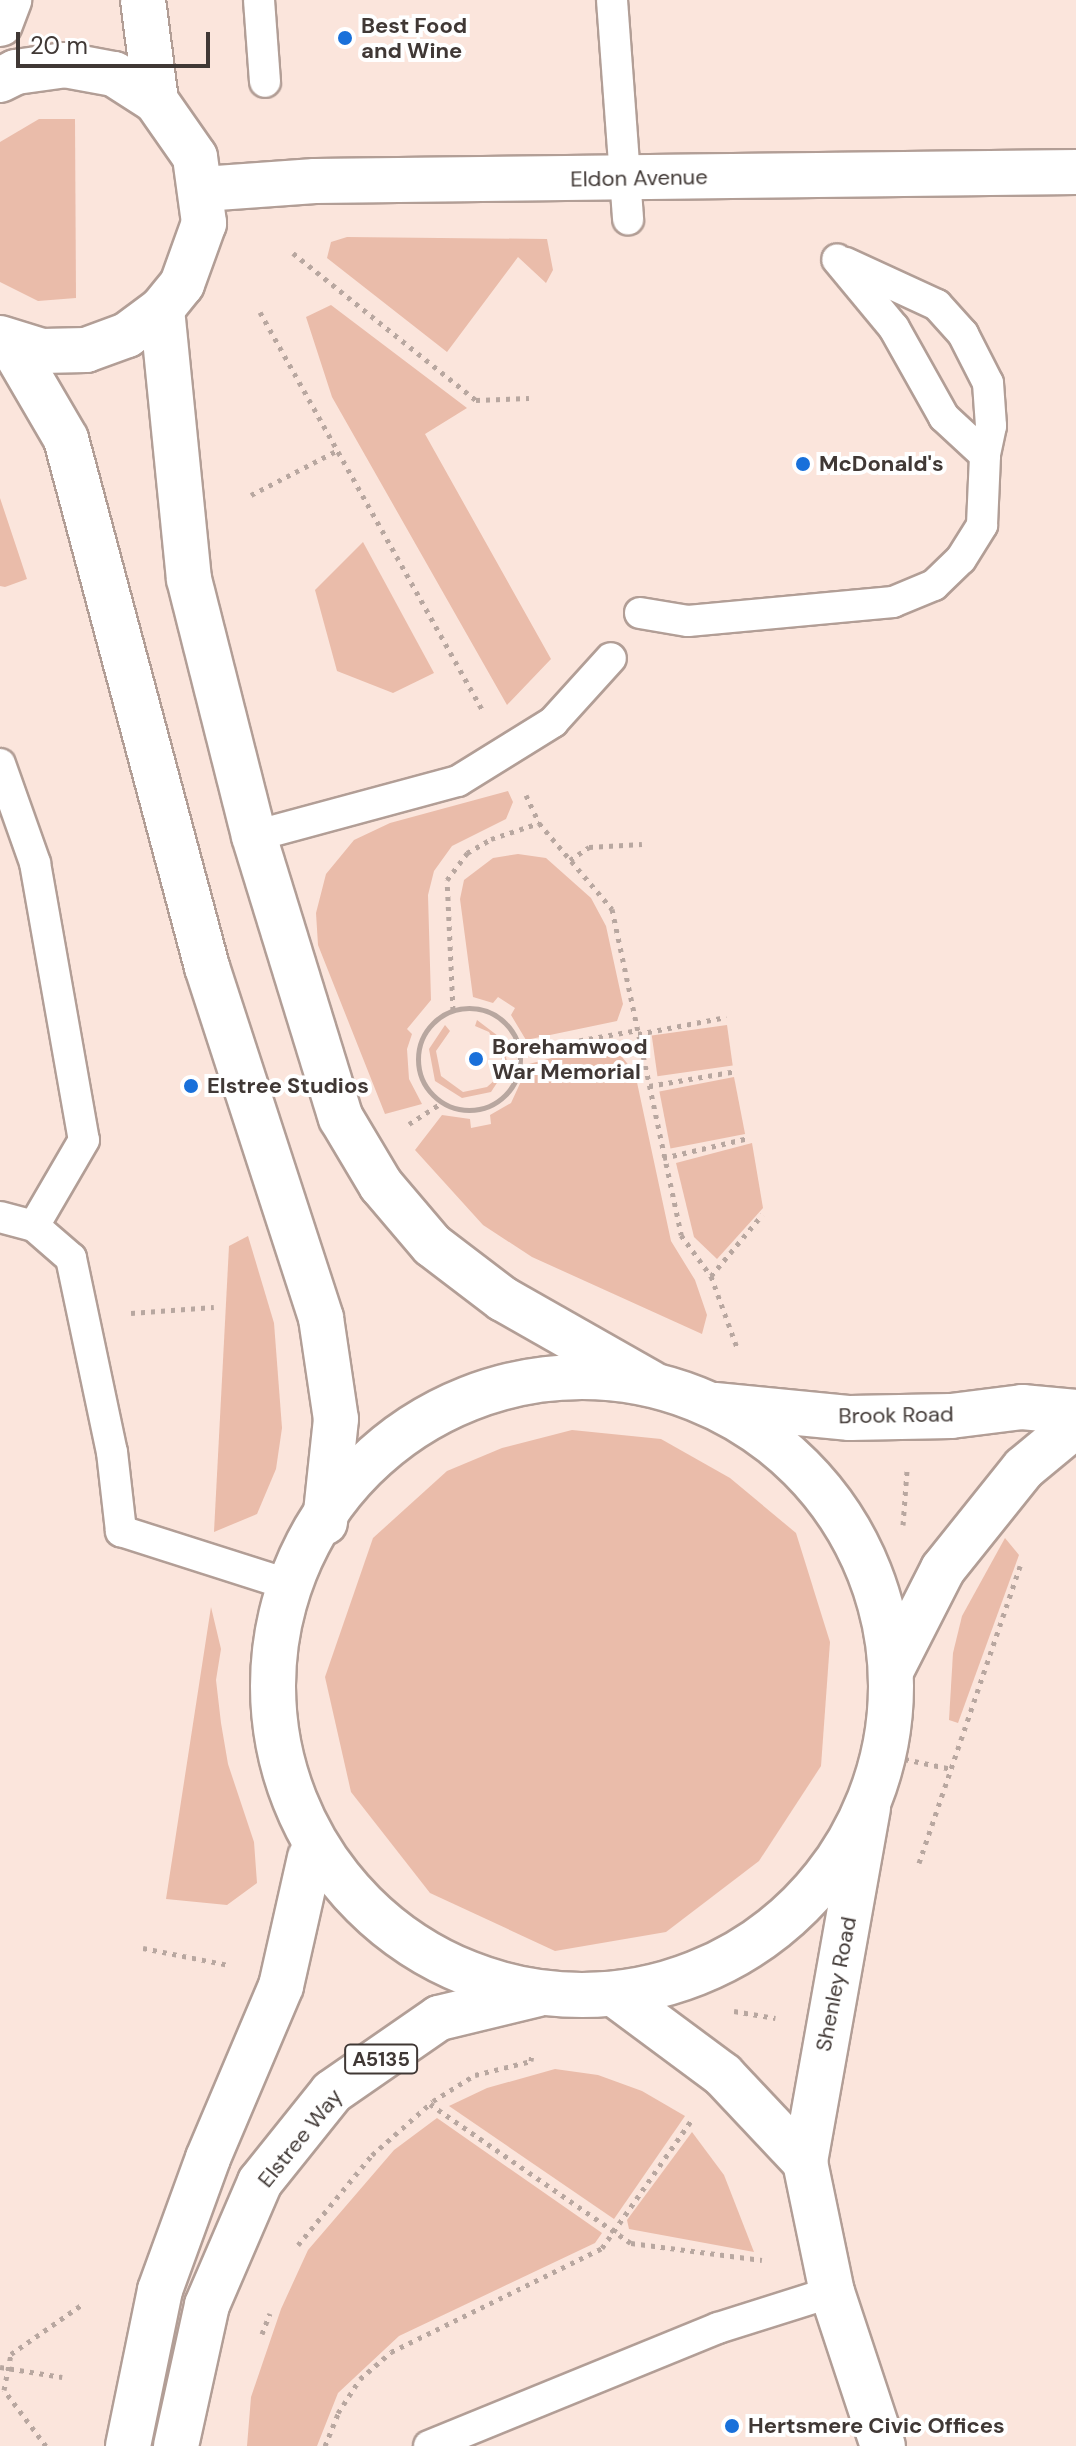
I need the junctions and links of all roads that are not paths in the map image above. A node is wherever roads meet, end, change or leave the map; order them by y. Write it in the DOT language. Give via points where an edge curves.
graph roads {
  1 [pos="9,0"];
  2 [pos="143,0"];
  3 [pos="259,0"];
  4 [pos="612,0"];
  5 [pos="0,24"];
  6 [pos="0,80"];
  7 [pos="265,82"];
  8 [pos="156,101"];
  9 [pos="1076,172"];
  10 [pos="203,189"];
  11 [pos="628,199"];
  12 [pos="162,309"];
  13 [pos="5,340"];
  14 [pos="985,455"];
  15 [pos="640,613"];
  16 [pos="611,658"];
  17 [pos="0,764"];
  18 [pos="254,836"];
  19 [pos="0,1217"];
  20 [pos="34,1226"];
  21 [pos="651,1383"];
  22 [pos="715,1405"];
  23 [pos="1076,1412"];
  24 [pos="1076,1425"];
  25 [pos="325,1522"];
  26 [pos="290,1585"];
  27 [pos="892,1669"];
  28 [pos="868,1808"];
  29 [pos="310,1857"];
  30 [pos="540,1993"];
  31 [pos="614,1994"];
  32 [pos="805,2162"];
  33 [pos="832,2292"];
  34 [pos="128,2446"];
  35 [pos="176,2446"];
  36 [pos="429,2446"];
  37 [pos="883,2446"];
  1 -- 5 [label="main road"];
  2 -- 8 [label="main road"];
  3 -- 7 [label="lane"];
  4 -- 11 [label="lane"];
  6 -- 8 [label="main road" via="16,72 65,65 114,74"];
  8 -- 10 [label="main road" via="179,127 195,157"];
  9 -- 11 [label="main road, Eldon Avenue"];
  10 -- 11 [label="main road, Eldon Avenue" via="315,181"];
  10 -- 12 [label="main road" via="204,223 196,255"];
  12 -- 13 [label="main road" via="127,335 86,350 42,351"];
  12 -- 18 [label="main road" via="189,579"];
  13 -- 25 [label="main road" via="66,439 207,967 321,1318 336,1419"];
  14 -- 14 [label="lane" via="991,426 988,383 963,334 918,293 837,259 894,328 944,417"];
  14 -- 15 [label="lane" via="982,525 961,559 916,594 893,602 718,619"];
  16 -- 18 [label="lane" via="553,722 458,781"];
  17 -- 20 [label="lane" via="35,863 84,1140"];
  18 -- 21 [label="main road" via="341,1118 381,1185 432,1245 503,1299"];
  19 -- 20 [label="lane"];
  20 -- 26 [label="lane" via="71,1258 121,1531"];
  21 -- 22 [label="main road"];
  21 -- 25 [label="main road" via="583,1375 511,1384 438,1412 373,1458"];
  22 -- 23 [label="main road, Brook Road" via="850,1418 951,1416 1022,1407"];
  22 -- 27 [label="main road" via="773,1440 829,1498 859,1543 883,1606"];
  24 -- 27 [label="main road" via="1024,1468 943,1569"];
  25 -- 26 [label="main road"];
  26 -- 29 [label="main road" via="274,1662 277,1736 289,1798"];
  27 -- 28 [label="main road" via="887,1755"];
  28 -- 31 [label="main road" via="824,1880 762,1939 695,1974"];
  28 -- 32 [label="main road, Shenley Road"];
  29 -- 30 [label="main road" via="394,1932 465,1973"];
  29 -- 34 [label="main road" via="281,1986 208,2158 160,2290"];
  30 -- 31 [label="main road"];
  30 -- 35 [label="main road, Elstree Way / A5135" via="439,2018 332,2092 260,2182 248,2209 207,2305"];
  31 -- 32 [label="main road" via="723,2075"];
  32 -- 33 [label="main road, Shenley Road"];
  33 -- 36 [label="lane" via="718,2328"];
  33 -- 37 [label="main road, Shenley Road"];
}
